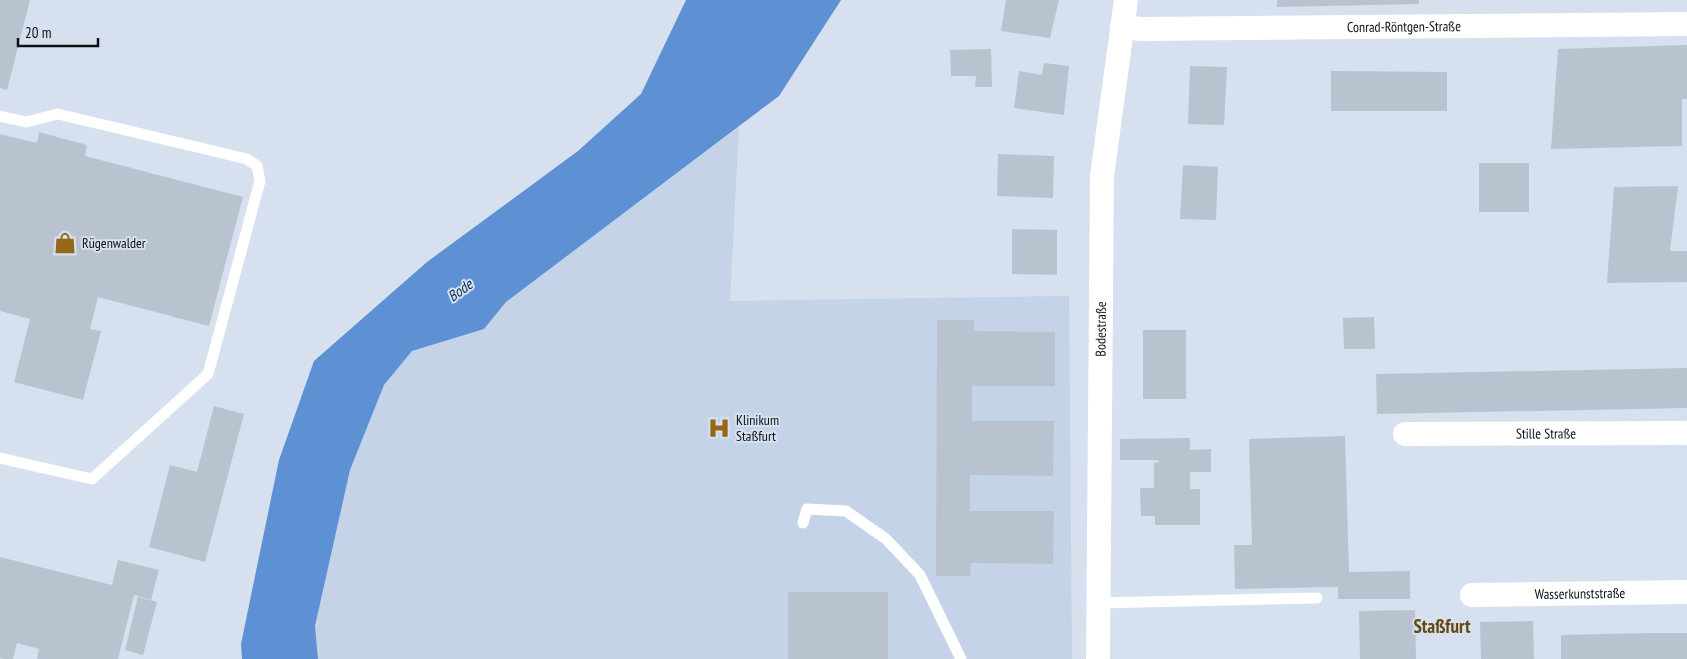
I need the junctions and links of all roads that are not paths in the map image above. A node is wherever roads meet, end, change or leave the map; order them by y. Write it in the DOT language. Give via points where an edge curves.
graph roads {
  1 [pos="1126,0"];
  2 [pos="1687,24"];
  3 [pos="1122,27"];
  4 [pos="0,116"];
  5 [pos="1687,433"];
  6 [pos="1405,434"];
  7 [pos="0,458"];
  8 [pos="803,523"];
  9 [pos="1687,592"];
  10 [pos="1472,595"];
  11 [pos="1317,598"];
  12 [pos="1099,603"];
  13 [pos="961,659"];
  14 [pos="1098,659"];
  1 -- 3 [label="street, Bodestraße"];
  2 -- 3 [label="street, Conrad-Röntgen-Straße"];
  3 -- 12 [label="street, Bodestraße" via="1102,176"];
  4 -- 7 [label="lane" via="26,122 58,114 247,159 257,166 260,181 208,374 92,479"];
  5 -- 6 [label="street, Stille Straße"];
  8 -- 13 [label="lane" via="807,508 846,511 886,539 920,576"];
  9 -- 10 [label="street, Wasserkunststraße"];
  11 -- 12 [label="lane"];
  12 -- 14 [label="street, Bodestraße"];
}
